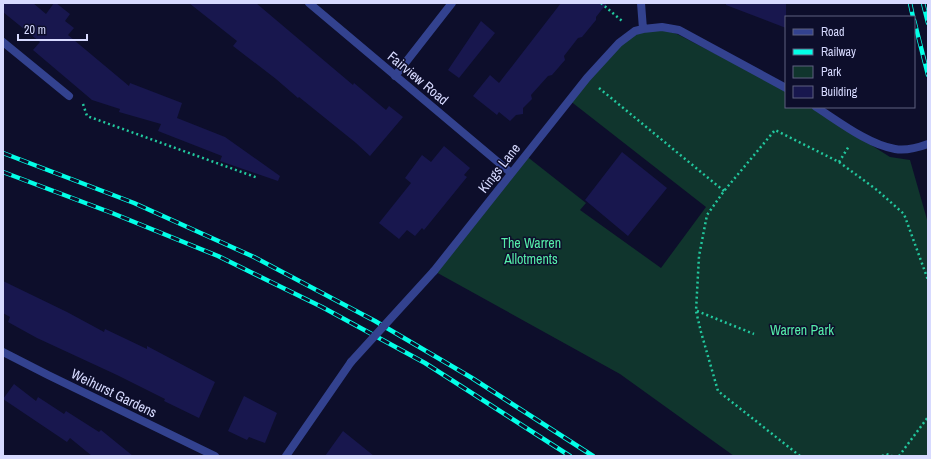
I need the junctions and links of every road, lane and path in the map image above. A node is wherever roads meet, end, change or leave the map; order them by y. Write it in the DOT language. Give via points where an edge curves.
graph roads {
  1 [pos="309,3"];
  2 [pos="452,3"];
  3 [pos="601,3"];
  4 [pos="641,3"];
  5 [pos="639,30"];
  6 [pos="3,42"];
  7 [pos="395,76"];
  8 [pos="587,78"];
  9 [pos="785,87"];
  10 [pos="69,96"];
  11 [pos="818,108"];
  12 [pos="925,145"];
  13 [pos="511,173"];
  14 [pos="258,178"];
  15 [pos="724,191"];
  16 [pos="928,280"];
  17 [pos="696,311"];
  18 [pos="754,334"];
  19 [pos="3,352"];
  20 [pos="928,417"];
  21 [pos="215,456"];
  22 [pos="286,456"];
  23 [pos="800,456"];
  24 [pos="882,456"];
  25 [pos="892,456"];
  26 [pos="899,456"];
  1 -- 7 [label="street, Fairview Road"];
  2 -- 7 [label="street"];
  3 -- 5 [label="path"];
  4 -- 5 [label="street"];
  5 -- 8 [label="street, Kings Lane" via="619,43"];
  5 -- 9 [label="street" via="662,27 679,30"];
  6 -- 10 [label="street"];
  7 -- 13 [label="street, Fairview Road"];
  8 -- 13 [label="street, Kings Lane"];
  8 -- 15 [label="path"];
  10 -- 14 [label="path" via="72,92 81,98 88,116"];
  11 -- 12 [label="street" via="856,133 879,144 905,150"];
  13 -- 22 [label="street, Kings Lane, bridge" via="434,271 351,362"];
  15 -- 16 [label="path" via="775,130 839,162 904,214"];
  15 -- 17 [label="path" via="707,215 699,256"];
  17 -- 18 [label="path"];
  17 -- 23 [label="path" via="718,391"];
  19 -- 21 [label="street, Weihurst Gardens"];
  20 -- 26 [label="path"];
  24 -- 25 [label="path"];
}
